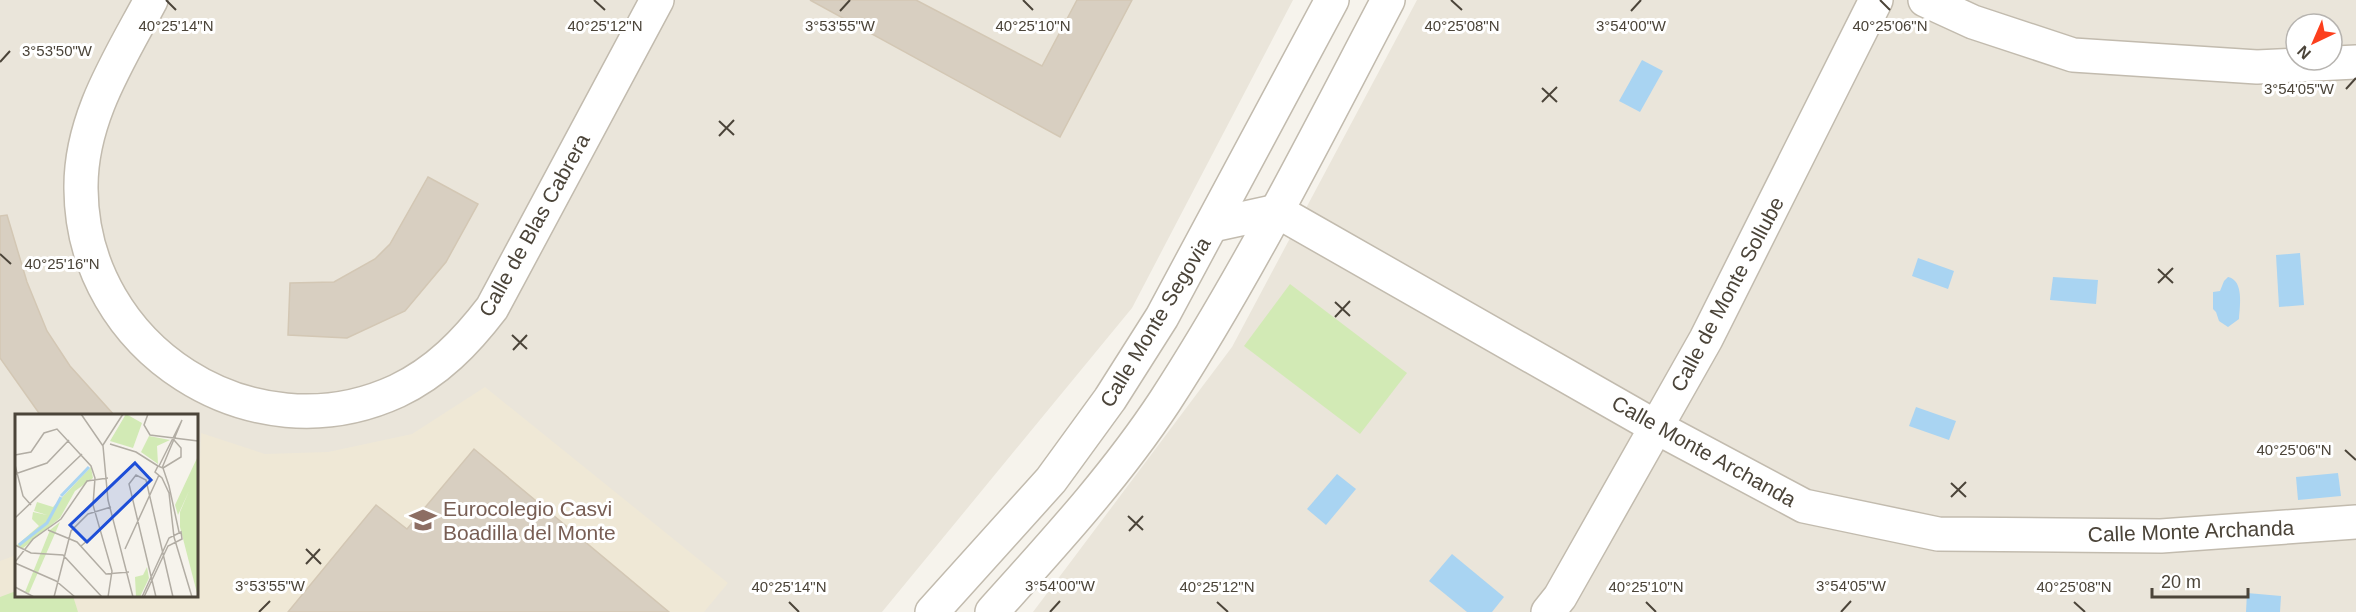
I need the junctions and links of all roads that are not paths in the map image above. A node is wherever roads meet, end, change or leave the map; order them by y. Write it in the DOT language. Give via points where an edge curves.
graph roads {
  1 [pos="151,0"];
  2 [pos="657,0"];
  3 [pos="1332,0"];
  4 [pos="1388,0"];
  5 [pos="1876,0"];
  6 [pos="1925,0"];
  7 [pos="2356,62"];
  8 [pos="1256,144"];
  9 [pos="1277,211"];
  10 [pos="1213,225"];
  11 [pos="1656,427"];
  12 [pos="2356,522"];
  13 [pos="932,612"];
  14 [pos="992,612"];
  15 [pos="1548,612"];
  1 -- 2 [label="street, Calle de Blas Cabrera" via="100,96 83,158 83,221 101,282 136,335 184,376 222,395 273,409 305,411 368,402 398,390 425,375 473,333 492,308"];
  3 -- 8 [label="street, Calle Monte Segovia"];
  4 -- 9 [label="street"];
  5 -- 11 [label="street, Calle de Monte Sollube" via="1706,339"];
  6 -- 7 [label="street" via="1973,22 2073,56 2257,68"];
  8 -- 9 [label="street"];
  8 -- 10 [label="street, Calle Monte Segovia"];
  9 -- 10 [label="street"];
  9 -- 11 [label="street, Calle Monte Archanda"];
  9 -- 14 [label="street" via="1164,403 1089,504"];
  10 -- 13 [label="street, Calle Monte Segovia" via="1162,317 1051,480"];
  11 -- 12 [label="street, Calle Monte Archanda" via="1804,506 1938,534 2162,536"];
  11 -- 15 [label="street, Calle de Monte Sollube"];
}
